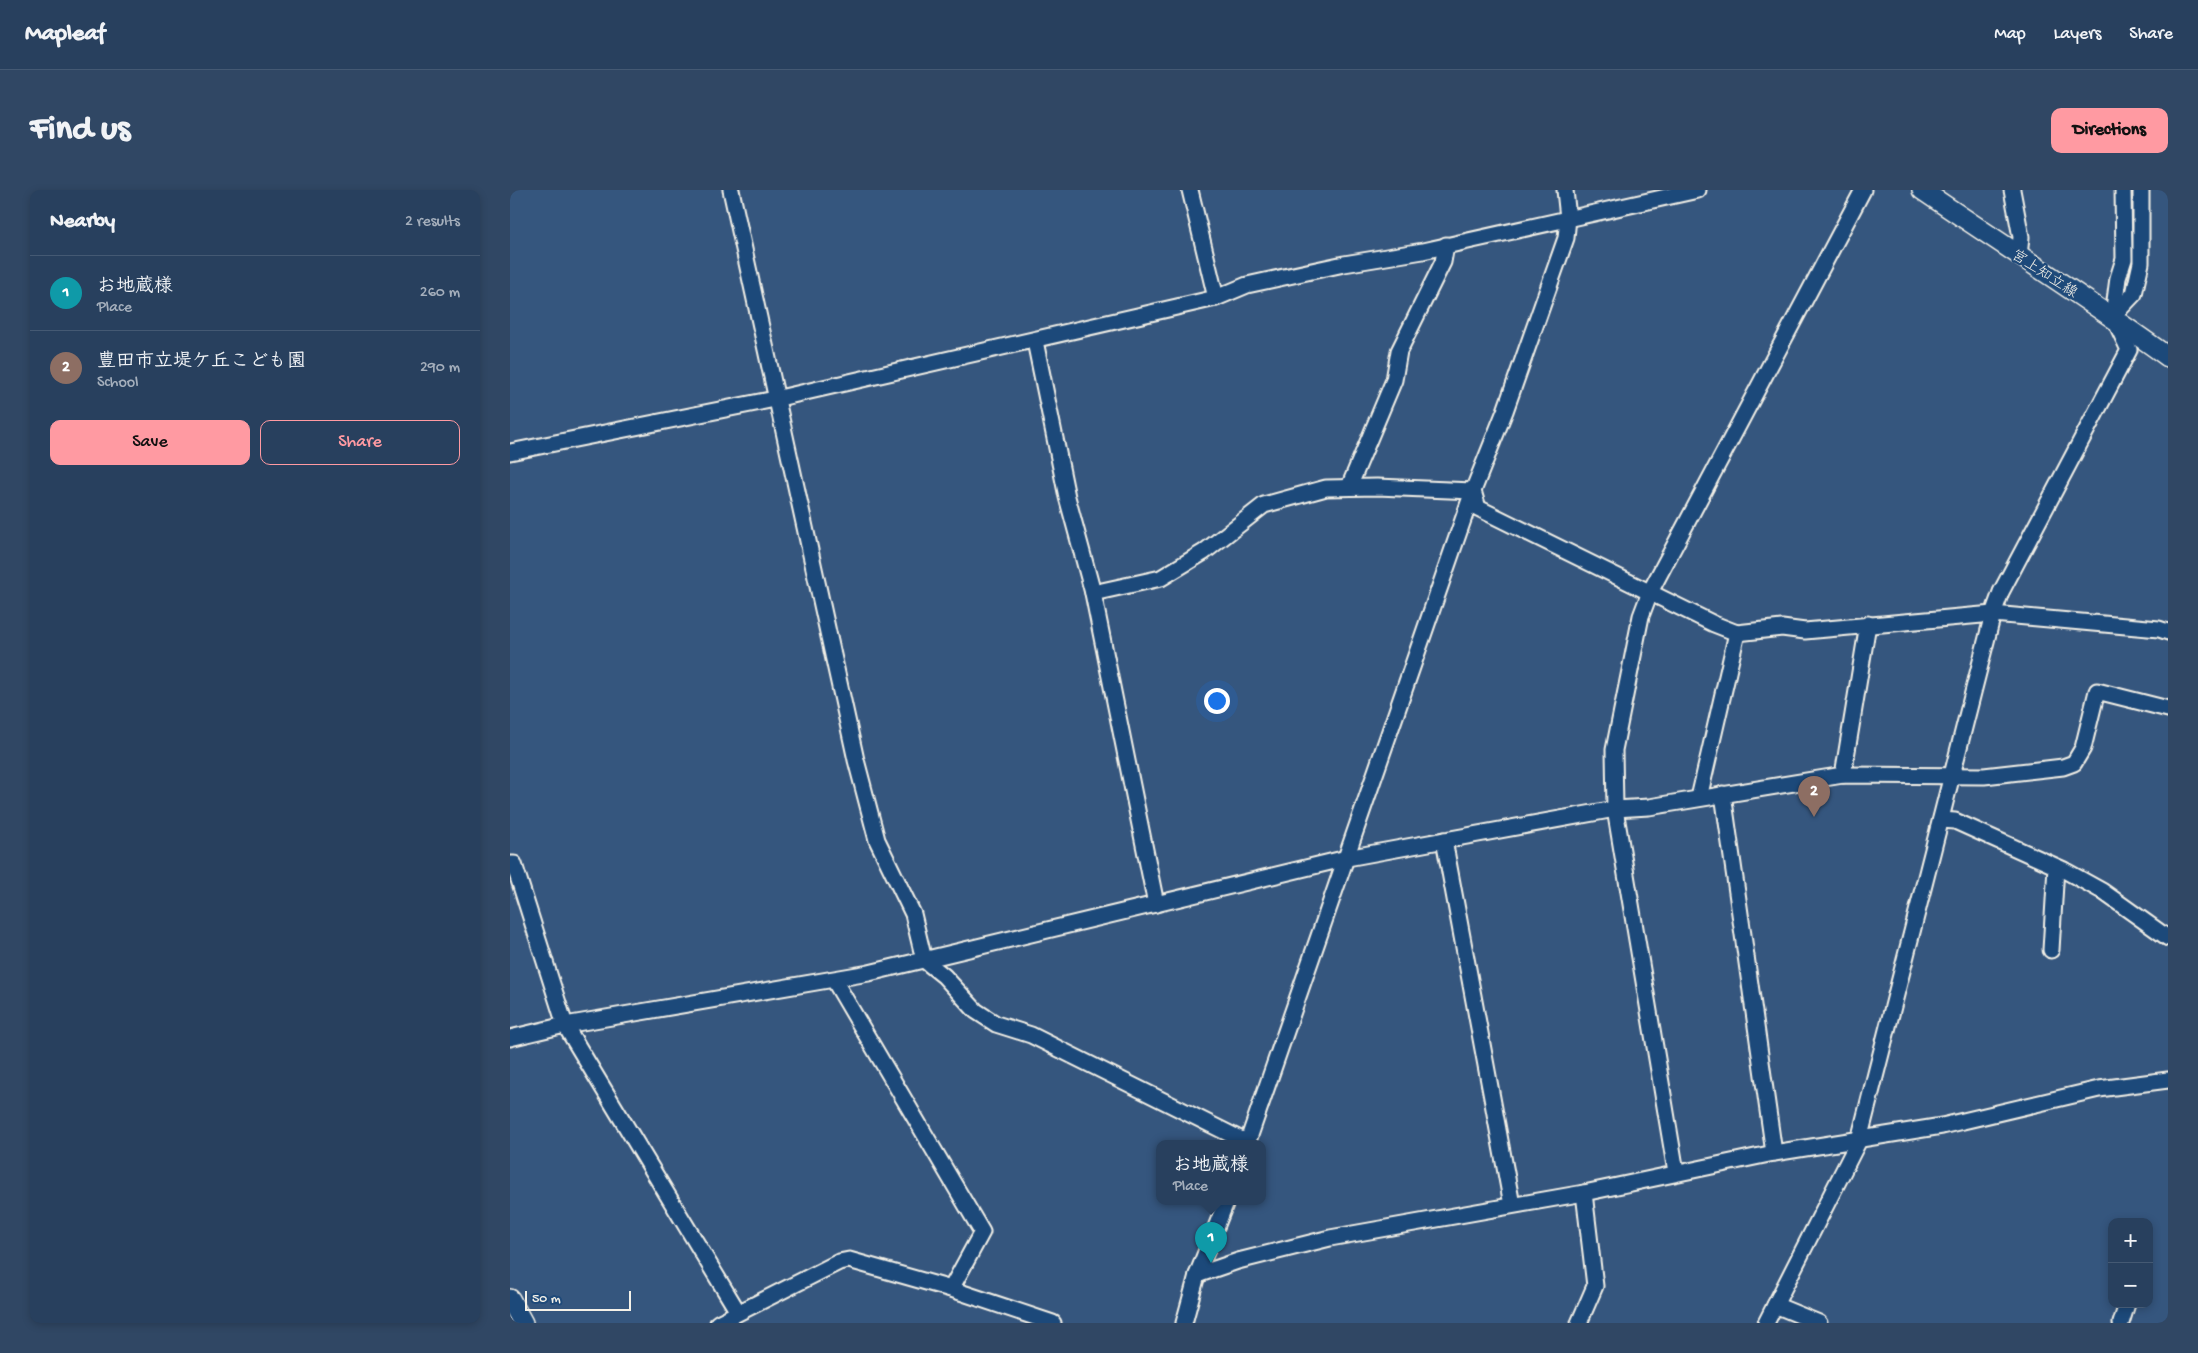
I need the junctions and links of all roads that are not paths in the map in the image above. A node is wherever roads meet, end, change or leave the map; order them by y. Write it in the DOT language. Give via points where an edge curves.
graph roads {
  1 [pos="731,190"];
  2 [pos="1190,190"];
  3 [pos="1565,190"];
  4 [pos="1698,190"];
  5 [pos="1863,190"];
  6 [pos="1922,190"];
  7 [pos="2012,190"];
  8 [pos="2123,190"];
  9 [pos="2141,190"];
  10 [pos="1568,218"];
  11 [pos="1446,245"];
  12 [pos="2019,256"];
  13 [pos="1216,298"];
  14 [pos="2112,316"];
  15 [pos="1035,341"];
  16 [pos="2168,357"];
  17 [pos="775,399"];
  18 [pos="510,452"];
  19 [pos="1349,488"];
  20 [pos="1473,492"];
  21 [pos="1650,592"];
  22 [pos="1093,593"];
  23 [pos="1993,614"];
  24 [pos="1868,624"];
  25 [pos="2168,632"];
  26 [pos="1737,633"];
  27 [pos="2168,709"];
  28 [pos="1842,775"];
  29 [pos="1951,775"];
  30 [pos="1723,794"];
  31 [pos="1698,798"];
  32 [pos="1616,809"];
  33 [pos="1941,820"];
  34 [pos="1444,840"];
  35 [pos="1347,858"];
  36 [pos="510,864"];
  37 [pos="2056,866"];
  38 [pos="1156,904"];
  39 [pos="2168,938"];
  40 [pos="2051,950"];
  41 [pos="924,960"];
  42 [pos="834,980"];
  43 [pos="565,1025"];
  44 [pos="510,1038"];
  45 [pos="2168,1080"];
  46 [pos="1240,1140"];
  47 [pos="1249,1140"];
  48 [pos="1859,1140"];
  49 [pos="1774,1153"];
  50 [pos="1676,1172"];
  51 [pos="1584,1192"];
  52 [pos="1225,1205"];
  53 [pos="1512,1205"];
  54 [pos="1197,1276"];
  55 [pos="952,1289"];
  56 [pos="510,1299"];
  57 [pos="1775,1305"];
  58 [pos="2126,1308"];
  59 [pos="738,1312"];
  60 [pos="523,1323"];
  61 [pos="718,1323"];
  62 [pos="1053,1323"];
  63 [pos="1184,1323"];
  64 [pos="1578,1323"];
  65 [pos="1766,1323"];
  66 [pos="1819,1323"];
  67 [pos="2121,1323"];
  1 -- 17 [label="street"];
  2 -- 13 [label="street"];
  3 -- 10 [label="street"];
  4 -- 10 [label="street"];
  5 -- 21 [label="street"];
  6 -- 12 [label="main road, 宮上知立線"];
  7 -- 12 [label="street" via="2022,237"];
  8 -- 14 [label="street" via="2124,259"];
  9 -- 14 [label="street" via="2141,263 2134,294"];
  10 -- 11 [label="street"];
  10 -- 20 [label="street" via="1566,238"];
  11 -- 13 [label="street" via="1247,285"];
  11 -- 19 [label="street" via="1443,262 1399,351 1394,380"];
  12 -- 14 [label="main road, 宮上知立線"];
  13 -- 15 [label="street"];
  14 -- 16 [label="main road, 宮上知立線"];
  14 -- 23 [label="street" via="2129,350 2053,491"];
  15 -- 17 [label="street"];
  15 -- 22 [label="street" via="1067,496"];
  17 -- 18 [label="street"];
  17 -- 41 [label="street" via="876,840 913,914"];
  19 -- 20 [label="street"];
  19 -- 22 [label="street" via="1326,488 1264,505 1204,552 1161,578"];
  20 -- 21 [label="street" via="1478,508"];
  20 -- 35 [label="street"];
  21 -- 26 [label="street"];
  21 -- 32 [label="street" via="1641,616 1614,750"];
  22 -- 38 [label="street"];
  23 -- 24 [label="street"];
  23 -- 25 [label="street"];
  23 -- 29 [label="street"];
  24 -- 26 [label="street" via="1805,631 1782,628"];
  24 -- 28 [label="street"];
  26 -- 31 [label="street"];
  27 -- 29 [label="street" via="2097,691 2083,748 2074,763 1984,776"];
  28 -- 29 [label="street"];
  28 -- 30 [label="street"];
  29 -- 33 [label="street"];
  30 -- 31 [label="street"];
  30 -- 49 [label="street"];
  31 -- 32 [label="street"];
  32 -- 34 [label="street"];
  32 -- 50 [label="street"];
  33 -- 37 [label="street" via="1955,822"];
  33 -- 48 [label="street"];
  34 -- 35 [label="street"];
  34 -- 53 [label="street"];
  35 -- 38 [label="street"];
  35 -- 47 [label="street"];
  36 -- 43 [label="street" via="514,864"];
  37 -- 39 [label="street" via="2102,891"];
  37 -- 40 [label="street"];
  38 -- 41 [label="street"];
  41 -- 42 [label="street"];
  41 -- 46 [label="street" via="944,976 976,1011 996,1024 1032,1035"];
  42 -- 43 [label="street"];
  42 -- 55 [label="street" via="982,1232"];
  43 -- 44 [label="street"];
  43 -- 59 [label="street"];
  45 -- 48 [label="street" via="2099,1090 1942,1126"];
  48 -- 49 [label="street"];
  48 -- 57 [label="street"];
  49 -- 50 [label="street"];
  50 -- 51 [label="street"];
  51 -- 53 [label="street"];
  51 -- 64 [label="street" via="1595,1286"];
  52 -- 54 [label="street"];
  53 -- 54 [label="street" via="1330,1238 1238,1261"];
  54 -- 63 [label="street"];
  55 -- 59 [label="street" via="849,1260"];
  55 -- 62 [label="street"];
  56 -- 60 [label="main road"];
  57 -- 65 [label="street"];
  57 -- 66 [label="street"];
  58 -- 67 [label="street"];
  59 -- 61 [label="street"];
}
